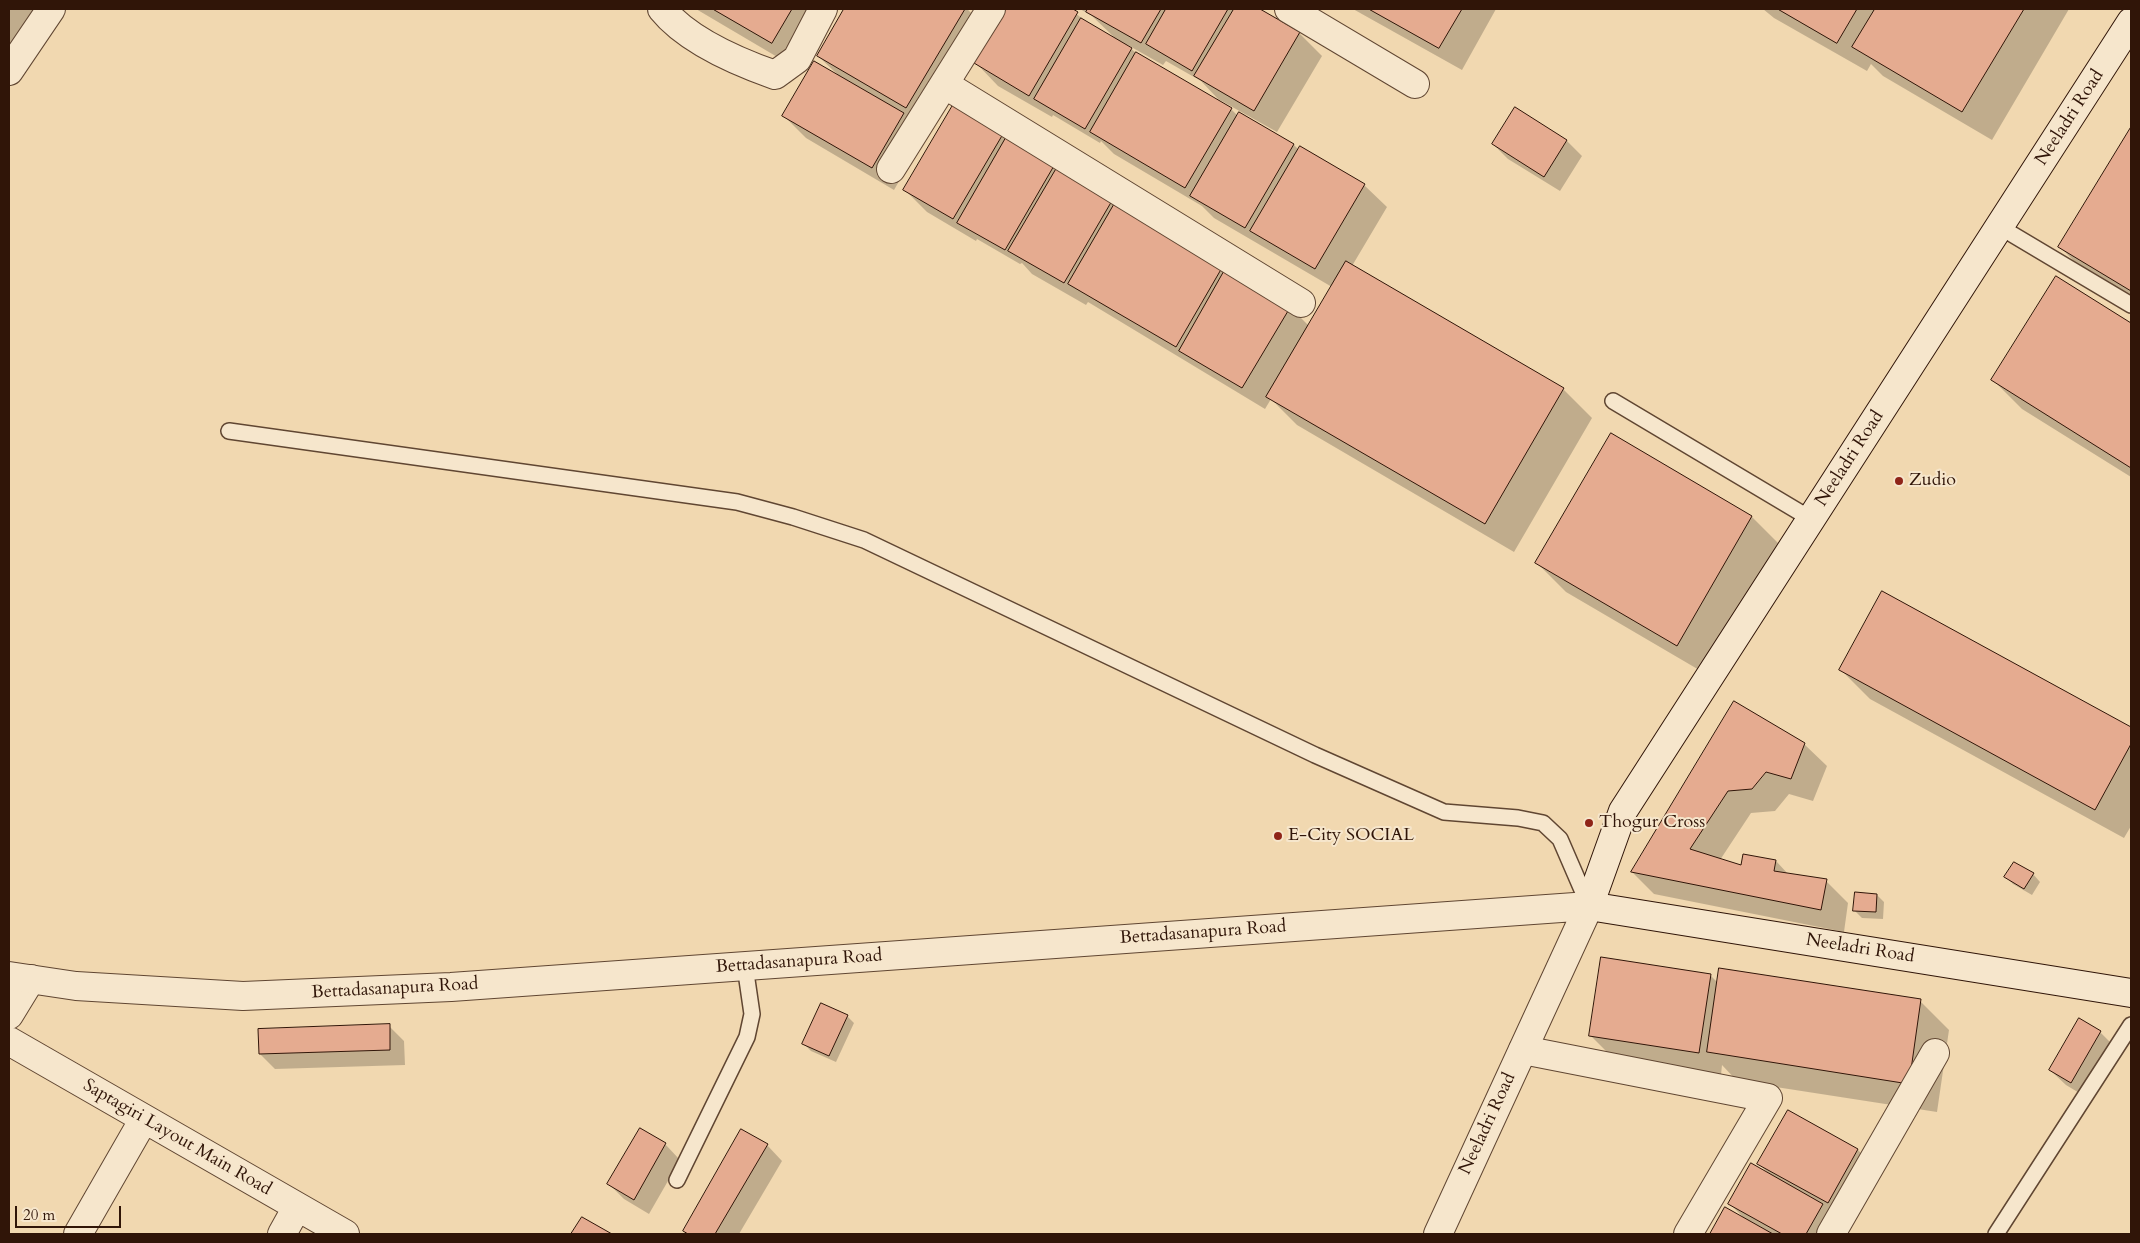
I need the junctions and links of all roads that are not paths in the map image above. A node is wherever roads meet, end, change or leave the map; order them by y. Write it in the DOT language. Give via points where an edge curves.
graph roads {
  1 [pos="51,9"];
  2 [pos="662,9"];
  3 [pos="823,9"];
  4 [pos="991,9"];
  5 [pos="1289,9"];
  6 [pos="2131,22"];
  7 [pos="9,71"];
  8 [pos="944,84"];
  9 [pos="1415,84"];
  10 [pos="891,169"];
  11 [pos="2000,227"];
  12 [pos="1301,303"];
  13 [pos="2131,305"];
  14 [pos="1613,401"];
  15 [pos="229,431"];
  16 [pos="1812,518"];
  17 [pos="1589,906"];
  18 [pos="745,966"];
  19 [pos="20,978"];
  20 [pos="2131,993"];
  21 [pos="9,1015"];
  22 [pos="2131,1025"];
  23 [pos="9,1041"];
  24 [pos="1523,1050"];
  25 [pos="1935,1053"];
  26 [pos="144,1119"];
  27 [pos="677,1180"];
  28 [pos="297,1207"];
  29 [pos="78,1234"];
  30 [pos="282,1234"];
  31 [pos="345,1234"];
  32 [pos="1438,1234"];
  33 [pos="1688,1234"];
  34 [pos="1830,1234"];
  35 [pos="1996,1234"];
  1 -- 7 [label="street"];
  2 -- 3 [label="street" via="673,23 736,62 775,75 797,59"];
  4 -- 8 [label="street"];
  5 -- 9 [label="street"];
  6 -- 11 [label="street, Neeladri Road"];
  8 -- 10 [label="street"];
  8 -- 12 [label="street"];
  11 -- 13 [label="lane"];
  11 -- 16 [label="street, Neeladri Road"];
  14 -- 16 [label="lane"];
  15 -- 17 [label="lane" via="737,502 864,540 1323,759 1427,805 1444,812 1543,823 1560,838"];
  16 -- 17 [label="street, Neeladri Road" via="1623,811"];
  17 -- 18 [label="street, Bettadasanapura Road"];
  17 -- 20 [label="street, Neeladri Road"];
  17 -- 24 [label="street, Neeladri Road"];
  18 -- 19 [label="street, Bettadasanapura Road" via="451,987 243,996 76,986"];
  18 -- 27 [label="lane" via="752,1014 747,1037"];
  19 -- 21 [label="street"];
  22 -- 35 [label="lane"];
  23 -- 26 [label="street, Saptagiri Layout Main Road"];
  24 -- 32 [label="street, Neeladri Road"];
  24 -- 33 [label="street" via="1768,1098"];
  25 -- 34 [label="street"];
  26 -- 28 [label="street, Saptagiri Layout Main Road"];
  26 -- 29 [label="street"];
  28 -- 30 [label="street"];
  28 -- 31 [label="street, Saptagiri Layout Main Road"];
}
